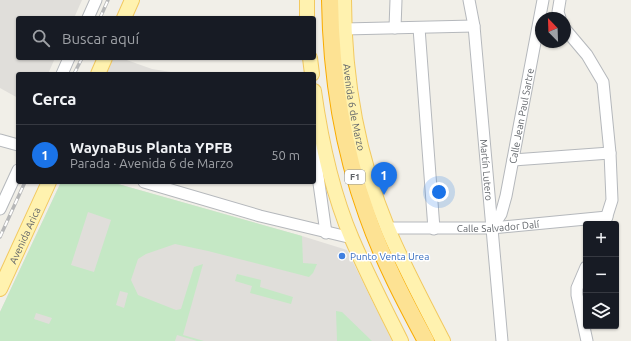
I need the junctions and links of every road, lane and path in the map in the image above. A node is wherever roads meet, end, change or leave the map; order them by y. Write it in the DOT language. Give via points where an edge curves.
graph roads {
  1 [pos="96,0"];
  2 [pos="132,0"];
  3 [pos="307,0"];
  4 [pos="320,0"];
  5 [pos="330,0"];
  6 [pos="344,0"];
  7 [pos="396,0"];
  8 [pos="469,0"];
  9 [pos="543,0"];
  10 [pos="560,0"];
  11 [pos="542,12"];
  12 [pos="558,12"];
  13 [pos="89,16"];
  14 [pos="125,16"];
  15 [pos="308,16"];
  16 [pos="474,26"];
  17 [pos="395,28"];
  18 [pos="419,28"];
  19 [pos="344,29"];
  20 [pos="571,36"];
  21 [pos="536,48"];
  22 [pos="68,60"];
  23 [pos="104,60"];
  24 [pos="310,60"];
  25 [pos="63,72"];
  26 [pos="99,72"];
  27 [pos="312,72"];
  28 [pos="316,105"];
  29 [pos="0,140"];
  30 [pos="16,144"];
  31 [pos="610,153"];
  32 [pos="513,160"];
  33 [pos="316,162"];
  34 [pos="16,174"];
  35 [pos="47,184"];
  36 [pos="151,184"];
  37 [pos="0,209"];
  38 [pos="606,220"];
  39 [pos="388,228"];
  40 [pos="492,228"];
  41 [pos="434,229"];
  42 [pos="326,233"];
  43 [pos="352,238"];
  44 [pos="583,274"];
  45 [pos="0,289"];
  46 [pos="401,341"];
  47 [pos="416,341"];
  48 [pos="426,341"];
  49 [pos="443,341"];
  50 [pos="502,341"];
  51 [pos="587,341"];
  1 -- 13 [label="street"];
  2 -- 14 [label="main road"];
  3 -- 15 [label="main road"];
  4 -- 47 [label="highway, F1" via="324,71 347,183 371,245"];
  5 -- 48 [label="highway, Avenida 6 de Marzo / F1" via="334,72 343,129 355,177 374,233"];
  6 -- 19 [label="main road, Avenida 6 de Marzo"];
  7 -- 17 [label="street"];
  8 -- 16 [label="street, Martín Lutero"];
  9 -- 11 [label="street, Calle Jean Paul Sartre"];
  10 -- 12 [label="street"];
  16 -- 18 [label="street"];
  16 -- 40 [label="street, Martín Lutero"];
  17 -- 18 [label="street"];
  17 -- 19 [label="street"];
  18 -- 41 [label="street"];
  19 -- 39 [label="main road, Avenida 6 de Marzo" via="347,69 364,160"];
  20 -- 31 [label="street" via="587,55 603,82"];
  21 -- 32 [label="street, Calle Jean Paul Sartre"];
  22 -- 25 [label="street"];
  23 -- 26 [label="main road"];
  24 -- 27 [label="main road"];
  28 -- 43 [label="main road" via="321,140"];
  29 -- 30 [label="street"];
  31 -- 32 [label="street"];
  31 -- 38 [label="street" via="612,200"];
  32 -- 40 [label="street, Calle Jean Paul Sartre" via="501,214"];
  33 -- 42 [label="street"];
  34 -- 37 [label="street"];
  35 -- 45 [label="main road, Avenida Arica"];
  36 -- 42 [label="street"];
  38 -- 40 [label="street, Calle Salvador Dalí"];
  39 -- 41 [label="street, Calle Salvador Dalí"];
  39 -- 49 [label="main road, Avenida 6 de Marzo"];
  40 -- 41 [label="street, Calle Salvador Dalí"];
  40 -- 50 [label="street, Martín Lutero"];
  42 -- 43 [label="street"];
  43 -- 46 [label="main road"];
  44 -- 51 [label="street" via="576,295"];
}
